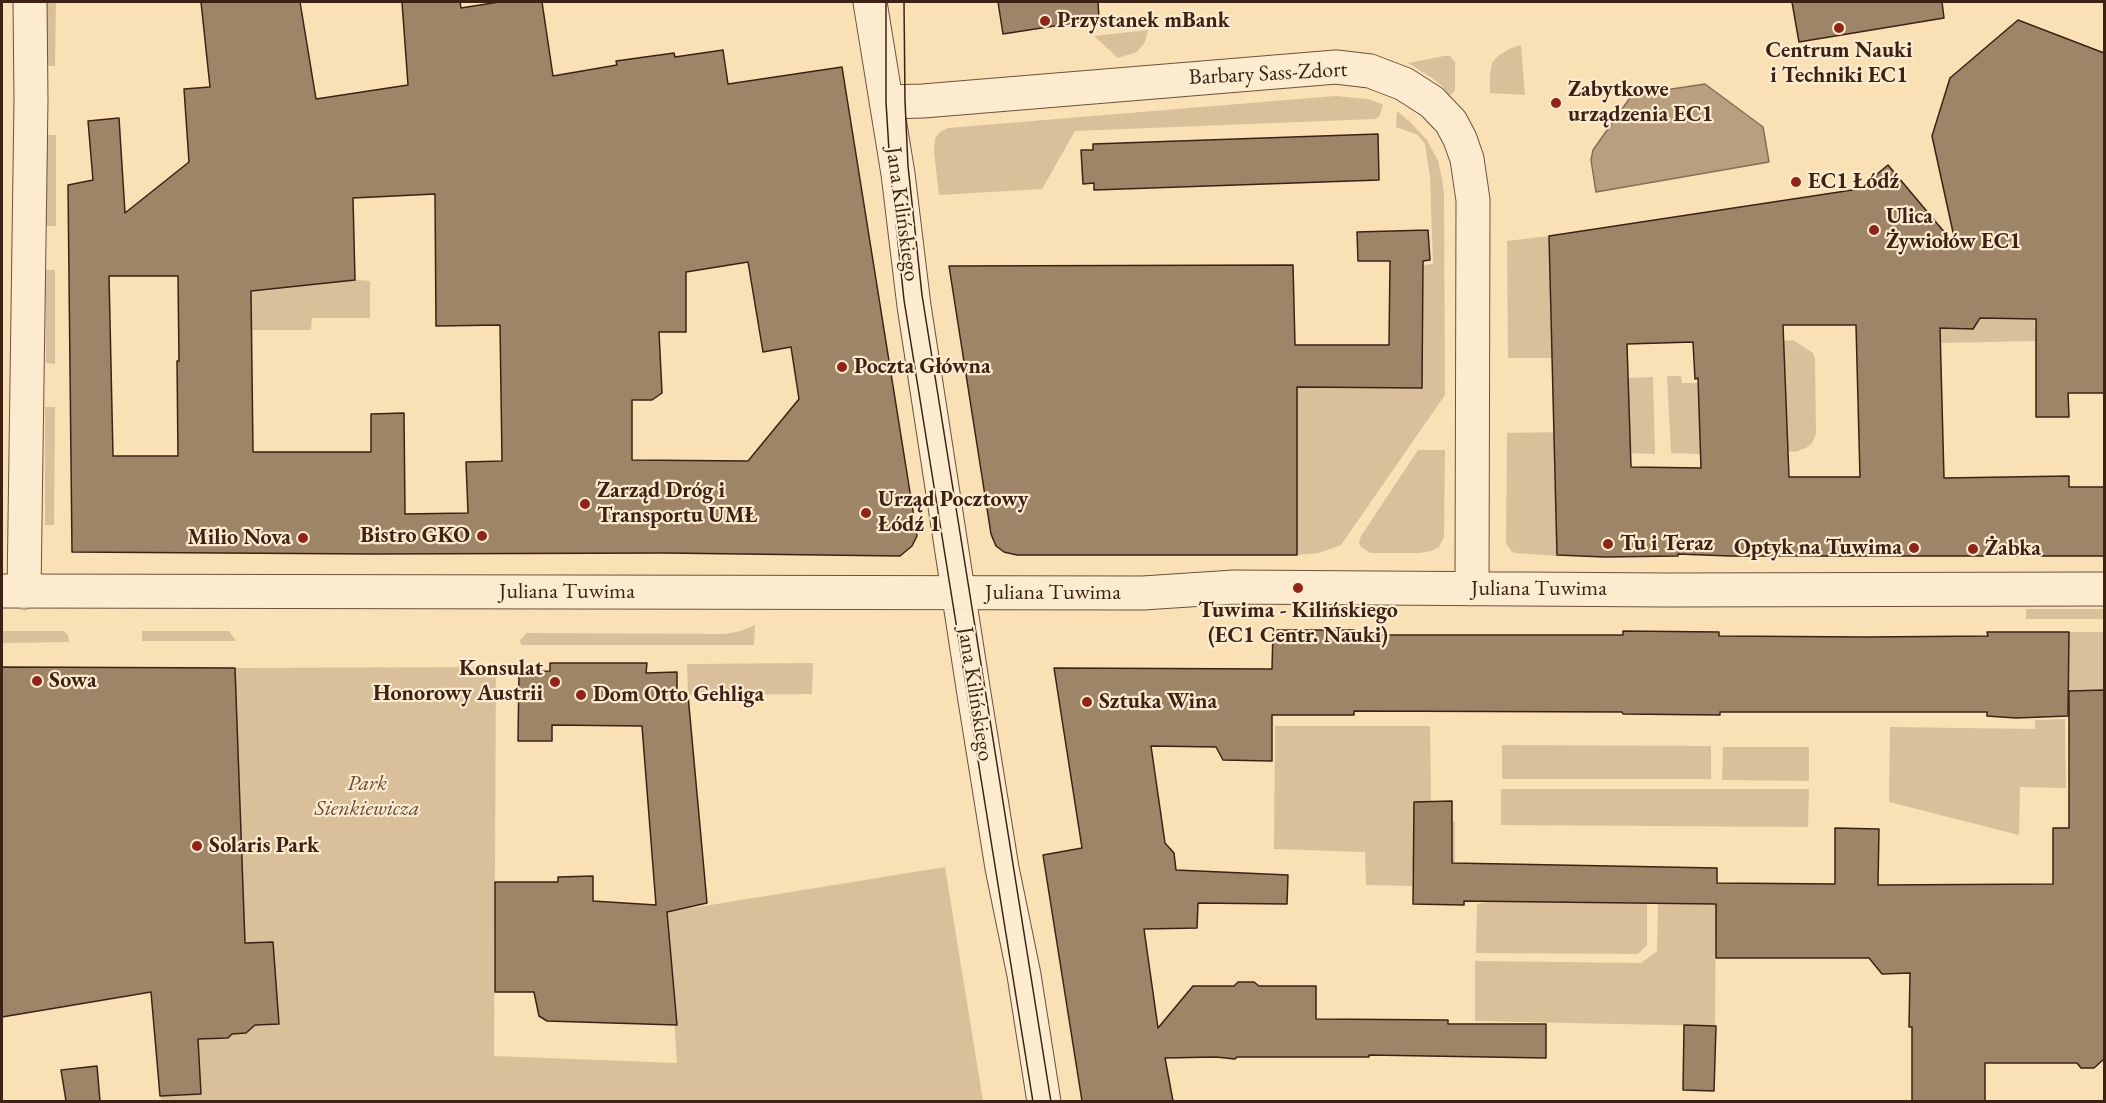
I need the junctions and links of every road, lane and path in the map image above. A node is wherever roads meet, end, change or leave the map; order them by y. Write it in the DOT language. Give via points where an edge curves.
graph roads {
  1 [pos="30,2"];
  2 [pos="870,2"];
  3 [pos="886,102"];
  4 [pos="1472,589"];
  5 [pos="2104,589"];
  6 [pos="13,592"];
  7 [pos="960,592"];
  8 [pos="1044,1101"];
  1 -- 6 [label="street" via="30,111"];
  2 -- 3 [label="street, Jana Kilińskiego"];
  3 -- 4 [label="street, Barbary Sass-Zdort" via="1336,67 1370,71 1404,84 1432,102 1451,122 1460,139 1473,200"];
  3 -- 7 [label="street, Jana Kilińskiego"];
  4 -- 5 [label="street, Juliana Tuwima"];
  4 -- 7 [label="street, Juliana Tuwima" via="1234,587 1143,593"];
  6 -- 7 [label="street, Juliana Tuwima"];
  7 -- 8 [label="street, Jana Kilińskiego" via="1002,868"];
}
